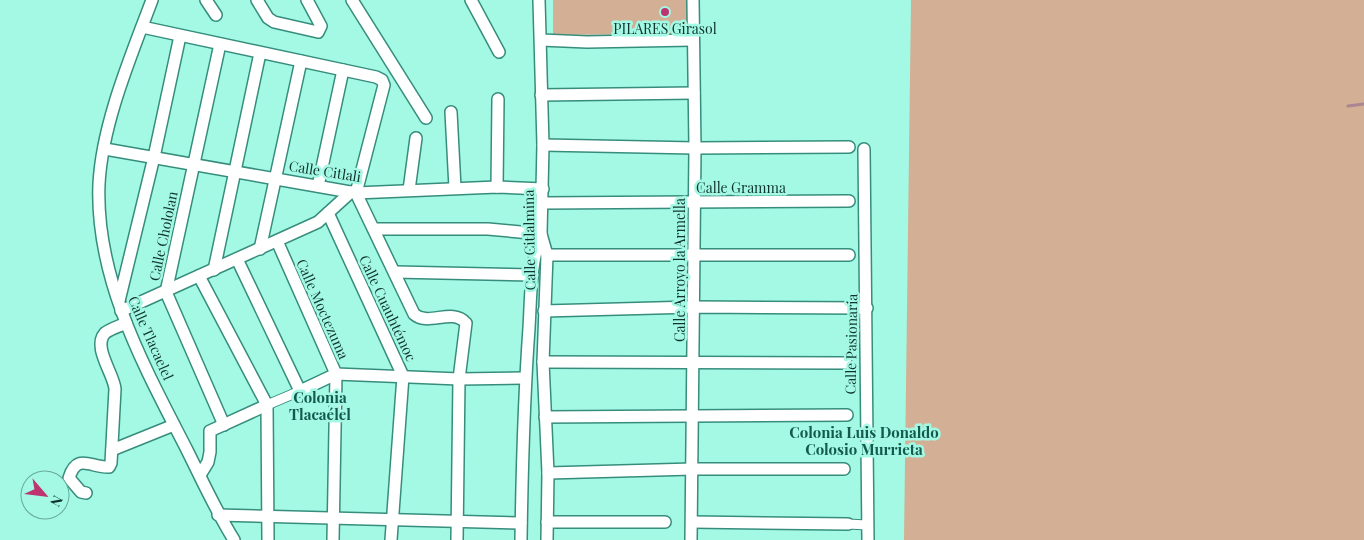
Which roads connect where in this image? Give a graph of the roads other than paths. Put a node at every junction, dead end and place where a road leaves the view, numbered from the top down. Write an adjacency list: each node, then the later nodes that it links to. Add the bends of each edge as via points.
1 (152, 0): 10 (street, Calle Tlacaelel)
2 (206, 0): 9 (street)
3 (257, 0): 4 (street, via 274,22 313,32 321,30 320,21)
4 (307, 0)
5 (352, 0): 23 (street)
6 (471, 0): 15 (street)
7 (539, 0): 12 (street, Calle Citlalmina)
8 (693, 0): 13 (street, Calle Arroyo la Armella)
9 (216, 15)
10 (142, 27): 11 (street); 28 (street, Calle Tlacaelel, via 112,116)
11 (180, 36): 14 (street); 30 (street)
12 (541, 40): 13 (street); 20 (street, Calle Citlalmina)
13 (692, 40): 19 (street, Calle Arroyo la Armella)
14 (220, 44): 16 (street); 31 (street, Calle Chololan)
15 (500, 52)
16 (260, 53): 17 (street); 32 (street)
17 (301, 61): 18 (street); 33 (street)
18 (343, 70): 34 (street); 39 (street, via 382,80 384,85)
19 (694, 93): 20 (street); 27 (street, Calle Arroyo la Armella)
20 (541, 95): 25 (street, Calle Citlalmina)
21 (498, 99): 35 (street)
22 (451, 112): 36 (street)
23 (426, 118)
24 (416, 138): 38 (street)
25 (543, 145): 27 (street); 37 (street, Calle Citlalmina)
26 (849, 147): 27 (street)
27 (695, 148): 41 (street, Calle Arroyo la Armella)
28 (105, 149): 30 (street, Calle Citlali); 57 (street, Calle Tlacaelel, via 99,183 99,218)
29 (864, 149): 59 (street, Calle Pasionaria)
30 (154, 157): 31 (street, Calle Citlali); 57 (street)
31 (194, 164): 32 (street, Calle Citlali); 56 (street, Calle Chololan)
32 (235, 172): 33 (street, Calle Citlali); 52 (street)
33 (276, 179): 34 (street, Calle Citlali); 47 (street)
34 (318, 186): 39 (street, Calle Citlali)
35 (497, 187): 36 (street, Calle Citlali); 37 (street, Calle Citlali)
36 (455, 188): 38 (street, Calle Citlali)
37 (543, 189): 42 (street, Calle Citlalmina)
38 (409, 190): 39 (street, Calle Citlali)
39 (354, 193): 43 (street); 44 (street)
40 (849, 201): 41 (street, Calle Gramma)
41 (694, 202): 42 (street, Calle Gramma); 49 (street, Calle Arroyo la Armella)
42 (542, 203): 45 (street, Calle Citlalmina)
43 (328, 213): 46 (street, via 318,222); 66 (street, Calle Cuauhtémoc)
44 (374, 230): 45 (street, via 488,229); 53 (street)
45 (541, 234): 48 (street, Calle Citlalmina); 54 (street)
46 (277, 241): 47 (street); 65 (street, Calle Moctezuma)
47 (260, 249): 51 (street)
48 (547, 255): 49 (street); 60 (street, Calle Citlalmina)
49 (693, 255): 50 (street); 58 (street, Calle Arroyo la Armella)
50 (849, 255)
51 (237, 259): 52 (street); 69 (street)
52 (214, 270): 55 (street)
53 (395, 272): 54 (street); 68 (street, via 418,318 455,316 466,323)
54 (532, 275): 67 (street)
55 (199, 276): 56 (street); 70 (street)
56 (166, 292): 57 (street); 75 (street, Calle Chololan)
57 (120, 307): 61 (street, Calle Tlacaelel)
58 (693, 307): 59 (street); 60 (street); 62 (street, Calle Arroyo la Armella)
59 (867, 308): 92 (street, Calle Pasionaria)
60 (544, 311): 63 (street, Calle Citlalmina)
61 (126, 323): 74 (street, Calle Tlacaelel); 76 (street, via 105,333 101,340 114,380)
62 (693, 361): 63 (street); 64 (street); 71 (street, Calle Arroyo la Armella)
63 (543, 362): 73 (street, Calle Citlalmina)
64 (846, 363)
65 (336, 374): 66 (street); 69 (street); 84 (street, Calle Moctezuma)
66 (403, 376): 68 (street); 85 (street, Calle Cuauhtémoc)
67 (525, 378): 68 (street); 90 (street)
68 (459, 379): 86 (street)
69 (300, 391): 70 (street)
70 (267, 405): 75 (street); 83 (street)
71 (691, 415): 72 (street); 73 (street); 77 (street, Calle Arroyo la Armella)
72 (847, 415)
73 (545, 417): 79 (street, Calle Citlalmina)
74 (174, 425): 76 (street); 80 (street, Calle Tlacaelel)
75 (224, 425): 80 (street, via 210,431 208,462)
76 (112, 450): 81 (street, via 109,467 86,462 78,464 69,478 81,492)
77 (692, 469): 78 (street); 79 (street); 89 (street, Calle Arroyo la Armella)
78 (844, 469)
79 (548, 473): 87 (street, Calle Citlalmina)
80 (200, 475): 82 (street, Calle Tlacaelel)
81 (86, 493)
82 (218, 515): 83 (street); 93 (street, Calle Tlacaelel)
83 (268, 516): 84 (street); 94 (street)
84 (333, 518): 85 (street); 95 (street, Calle Moctezuma)
85 (392, 519): 86 (street); 96 (street, Calle Cuauhtémoc)
86 (458, 521): 90 (street); 97 (street)
87 (546, 522): 88 (street); 99 (street, Calle Citlalmina)
88 (665, 522)
89 (692, 522): 91 (street); 100 (street, Calle Arroyo la Armella)
90 (521, 523): 98 (street)
91 (848, 524): 92 (street)
92 (868, 525): 101 (street, Calle Pasionaria)
93 (234, 540)
94 (268, 540)
95 (333, 540)
96 (391, 540)
97 (457, 540)
98 (521, 540)
99 (547, 540)
100 (692, 540)
101 (868, 540)

